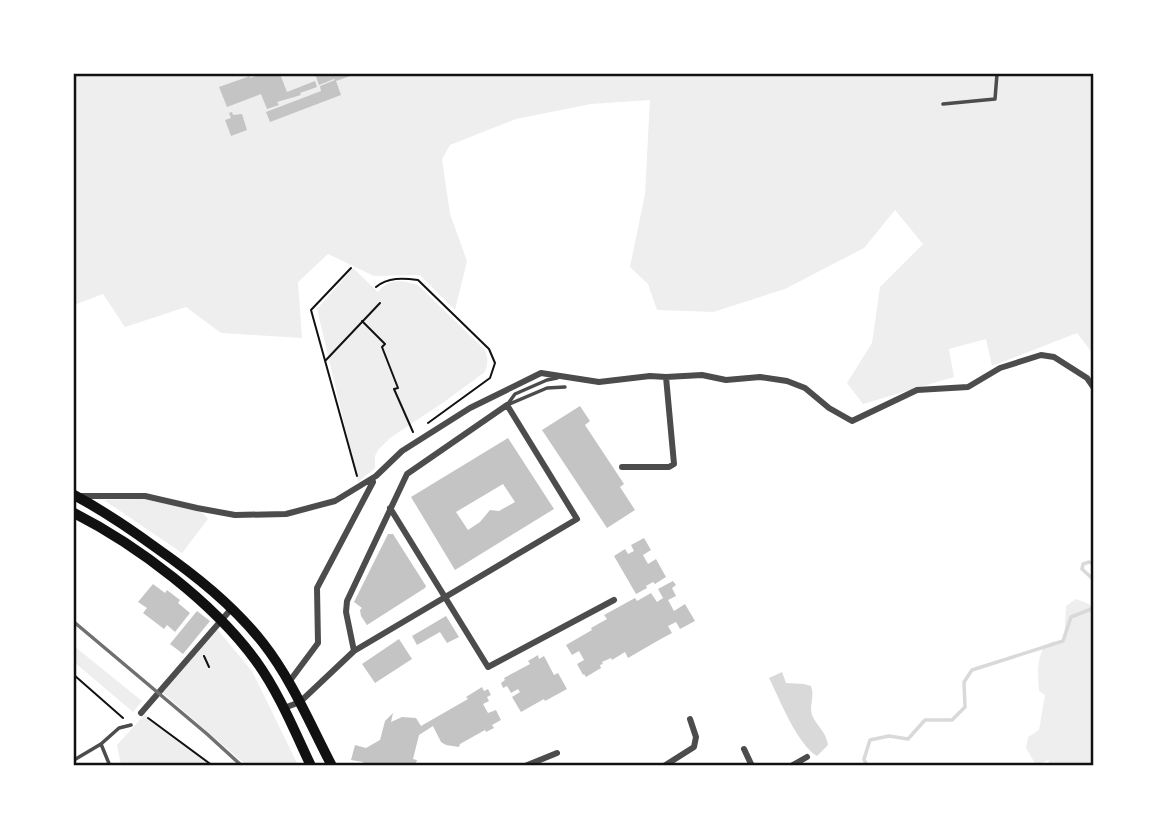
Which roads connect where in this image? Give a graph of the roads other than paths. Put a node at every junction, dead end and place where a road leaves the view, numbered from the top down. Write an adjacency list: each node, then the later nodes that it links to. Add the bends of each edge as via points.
1 (997, 74): 2 (lane, via 995,99)
2 (943, 104)
3 (564, 376): 4 (street, via 599,382); 7 (lane, via 515,394); 10 (street, via 541,373 470,408 360,486 335,500 286,514 235,514 145,496)
4 (666, 377): 6 (street, via 787,381 852,421 917,390 968,387 1000,368 1041,355 1054,357 1087,378); 8 (street, via 674,464)
5 (565, 387): 7 (lane, via 547,388)
6 (1094, 388)
7 (507, 405): 11 (street, via 407,474); 13 (street, via 578,519)
8 (622, 467)
9 (373, 482): 18 (street, via 317,588 318,643)
10 (74, 495): 15 (main road, via 191,572)
11 (390, 508): 13 (street); 17 (street, via 347,601)
12 (74, 513): 16 (main road, via 166,572)
13 (446, 597): 14 (street, via 488,667); 17 (street)
14 (614, 600)
15 (232, 608): 16 (street); 18 (main road)
16 (222, 620): 20 (main road, via 256,661); 21 (street)
17 (354, 651): 19 (street)
18 (289, 682): 19 (main road)
19 (300, 702): 20 (street); 31 (main road)
20 (284, 708): 30 (main road)
21 (141, 713)
22 (690, 719): 33 (street, via 694,747)
23 (131, 725): 24 (lane, via 119,728)
24 (101, 744): 28 (lane); 29 (lane)
25 (744, 749): 34 (street)
26 (557, 753): 32 (street)
27 (807, 757): 35 (street)
28 (74, 760)
29 (110, 765)
30 (311, 765)
31 (332, 765)
32 (526, 765)
33 (664, 765)
34 (752, 765)
35 (791, 765)

